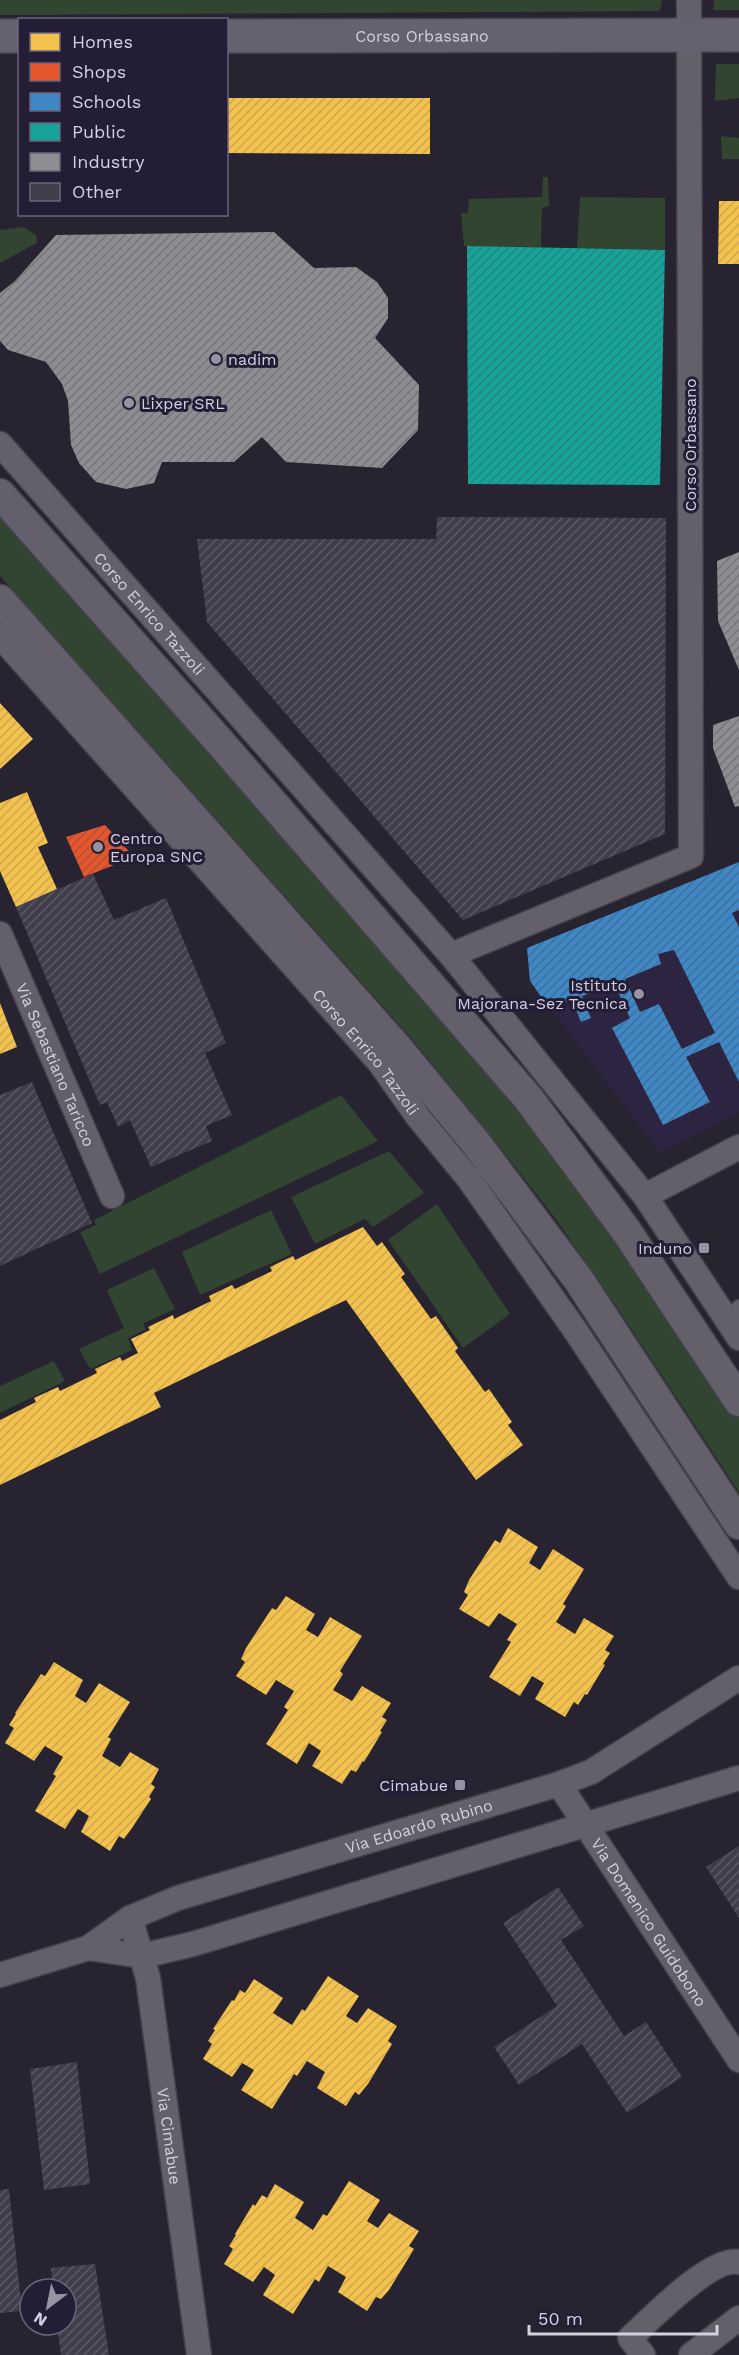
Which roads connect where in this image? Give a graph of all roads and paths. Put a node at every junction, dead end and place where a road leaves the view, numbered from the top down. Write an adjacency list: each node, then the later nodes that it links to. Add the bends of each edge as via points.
1 (689, 0): 2 (street, Corso Orbassano)
2 (689, 34): 3 (main road, Corso Orbassano); 6 (main road, Corso Orbassano); 15 (street, Corso Orbassano, via 692,856)
3 (739, 35)
4 (0, 36): 5 (main road)
5 (18, 36)
6 (228, 36)
7 (0, 444): 9 (street, Corso Enrico Tazzoli)
8 (0, 494): 10 (street, Corso Enrico Tazzoli)
9 (63, 514): 10 (street, Corso Enrico Tazzoli); 15 (street, Corso Enrico Tazzoli)
10 (88, 595): 17 (street, Corso Enrico Tazzoli)
11 (0, 600): 24 (street, Corso Enrico Tazzoli, via 468,1133 578,1280)
12 (0, 636): 13 (street, Corso Enrico Tazzoli)
13 (9, 660): 25 (street, Corso Enrico Tazzoli, via 380,1063 476,1188)
14 (0, 934): 16 (street, Via Sebastiano Taricco)
15 (451, 956): 18 (street, Corso Enrico Tazzoli)
16 (6, 964): 20 (street, Via Sebastiano Taricco)
17 (492, 1054): 18 (street, Corso Enrico Tazzoli); 23 (street, Corso Enrico Tazzoli, via 627,1232)
18 (567, 1099): 21 (street, Corso Enrico Tazzoli)
19 (739, 1148): 21 (street)
20 (112, 1196)
21 (645, 1196): 22 (street, Corso Enrico Tazzoli)
22 (735, 1322): 23 (street, Corso Enrico Tazzoli)
23 (734, 1394)
24 (686, 1442): 25 (street); 26 (street, Corso Enrico Tazzoli)
25 (688, 1501): 27 (street, Corso Enrico Tazzoli)
26 (739, 1524)
27 (739, 1577)
28 (739, 1678): 31 (street, Via Edoardo Rubino, via 591,1772)
29 (739, 1767): 30 (street, Via Edoardo Rubino)
30 (730, 1781): 32 (street, Via Edoardo Rubino)
31 (559, 1784): 32 (street, Via Domenico Guidobono); 33 (street, Via Edoardo Rubino, via 178,1898)
32 (586, 1825): 35 (street, Via Edoardo Rubino, via 319,1907); 37 (street, Via Domenico Guidobono)
33 (130, 1918): 34 (street, Via Edoardo Rubino); 35 (street, Via Cimabue)
34 (87, 1948): 35 (street, Via Edoardo Rubino); 36 (street, Via Edoardo Rubino)
35 (142, 1956): 40 (street, Via Cimabue)
36 (0, 1975)
37 (739, 2060)
38 (739, 2262): 41 (street, via 732,2260 714,2266 630,2338)
39 (739, 2318): 42 (street)
40 (199, 2355)
41 (644, 2355)
42 (691, 2355)

